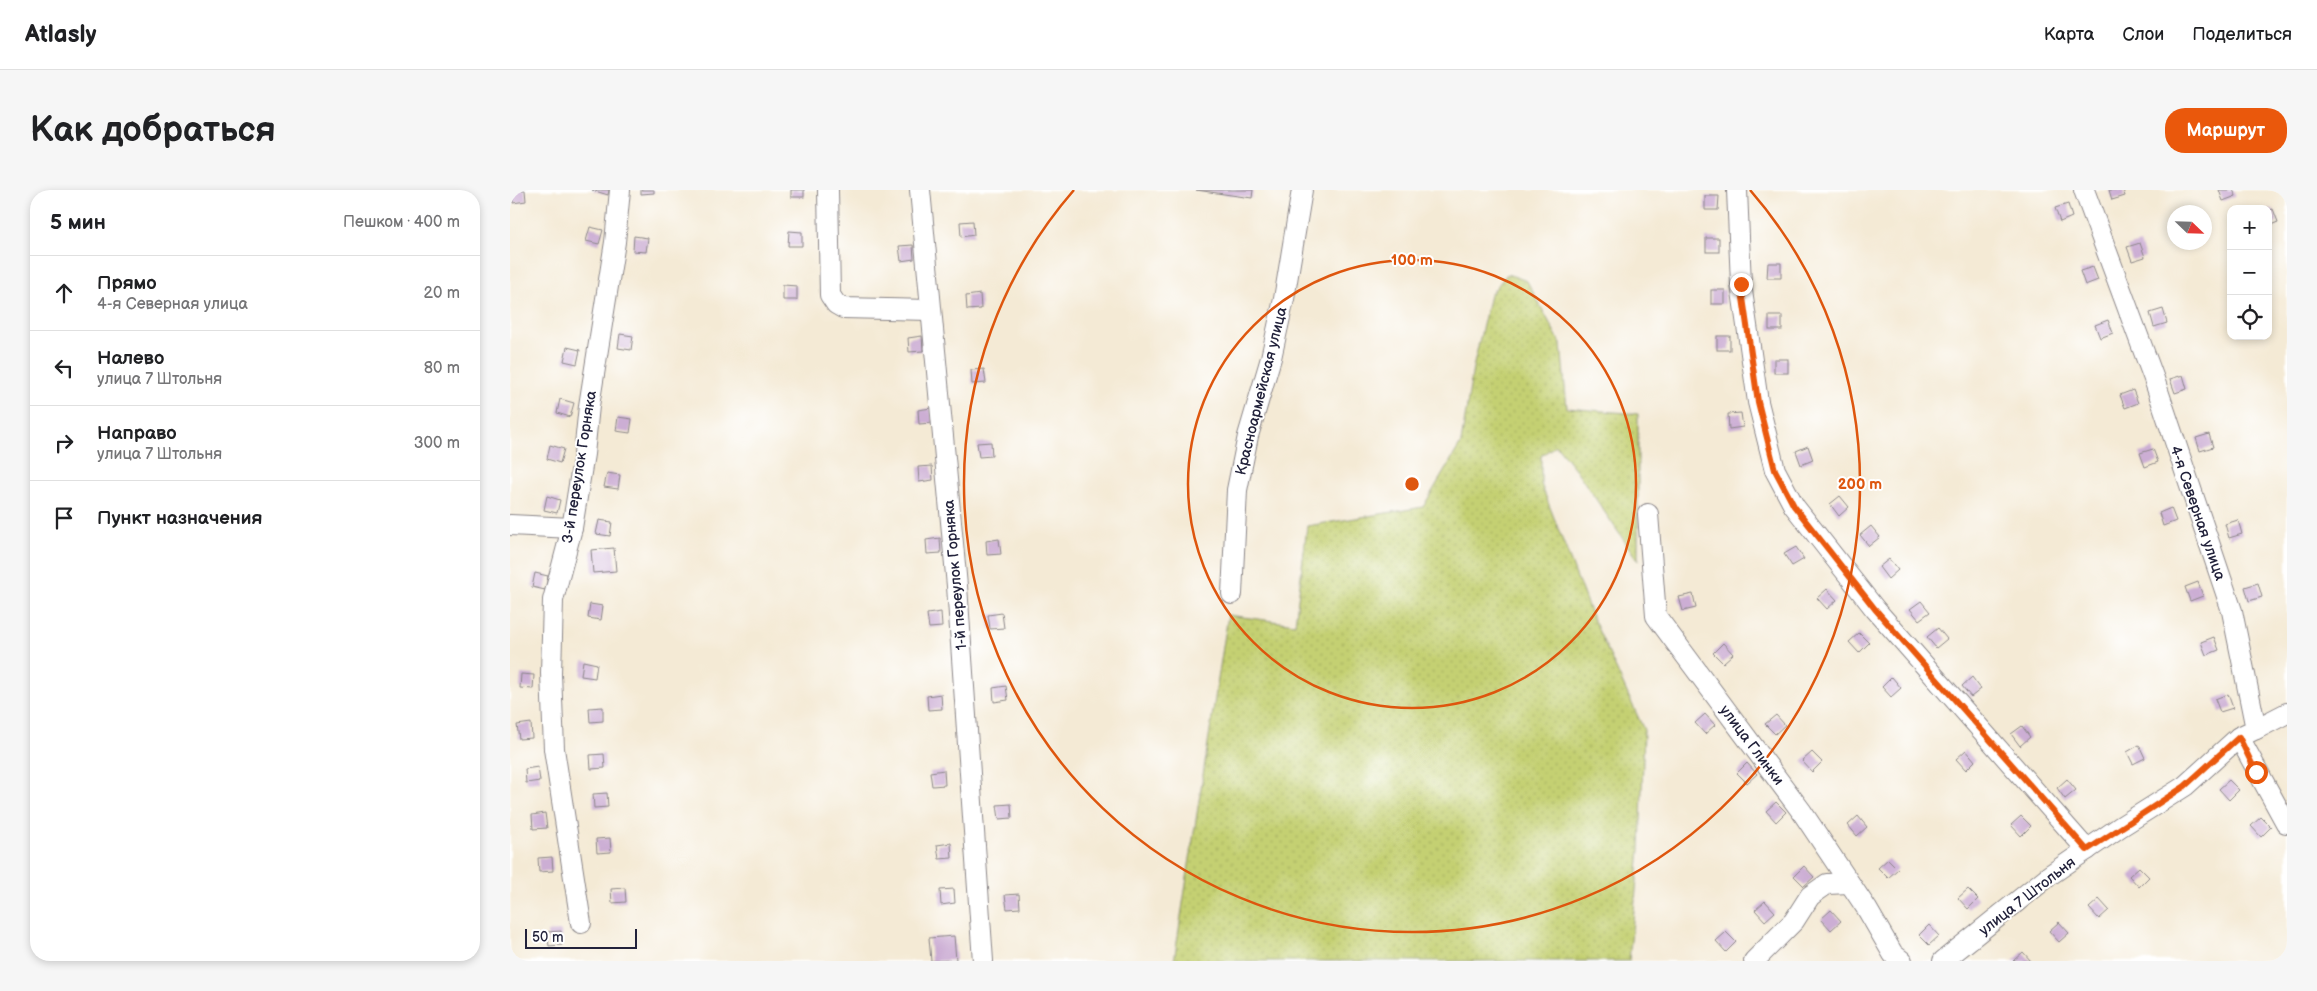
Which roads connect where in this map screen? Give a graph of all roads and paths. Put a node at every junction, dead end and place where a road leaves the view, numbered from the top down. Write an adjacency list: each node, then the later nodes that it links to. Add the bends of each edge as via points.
1 (620, 190): 10 (street, 3-й переулок Горняка)
2 (828, 190): 7 (street, via 830,295 836,304 843,308)
3 (920, 190): 7 (street, 1-й переулок Горняка)
4 (1302, 190): 11 (street, Красноармейская улица, via 1284,299 1237,490)
5 (1737, 190): 15 (street, улица 7 Штольня, via 1741,284 1758,402 1775,470 1794,506 1875,609)
6 (2084, 190): 13 (street, 4-я Северная улица, via 2154,379 2232,611)
7 (930, 310): 18 (street, 1-й переулок Горняка, via 957,586)
8 (1648, 514): 16 (street, улица Глинки, via 1656,616 1802,812)
9 (510, 525): 10 (street)
10 (572, 528): 17 (street, 3-й переулок Горняка, via 553,600 551,673 554,750)
11 (1232, 594)
12 (2287, 713): 13 (street, улица 7 Штольня)
13 (2248, 733): 14 (street, 4-я Северная улица); 15 (street, улица 7 Штольня, via 2185,786)
14 (2286, 823)
15 (2087, 850): 21 (street, улица 7 Штольня, via 2050,875)
16 (1849, 882): 19 (street, via 1827,884 1810,896 1794,921); 20 (street, улица Глинки, via 1893,954)
17 (581, 922)
18 (983, 961)
19 (1754, 961)
20 (1902, 961)
21 (1943, 961)

